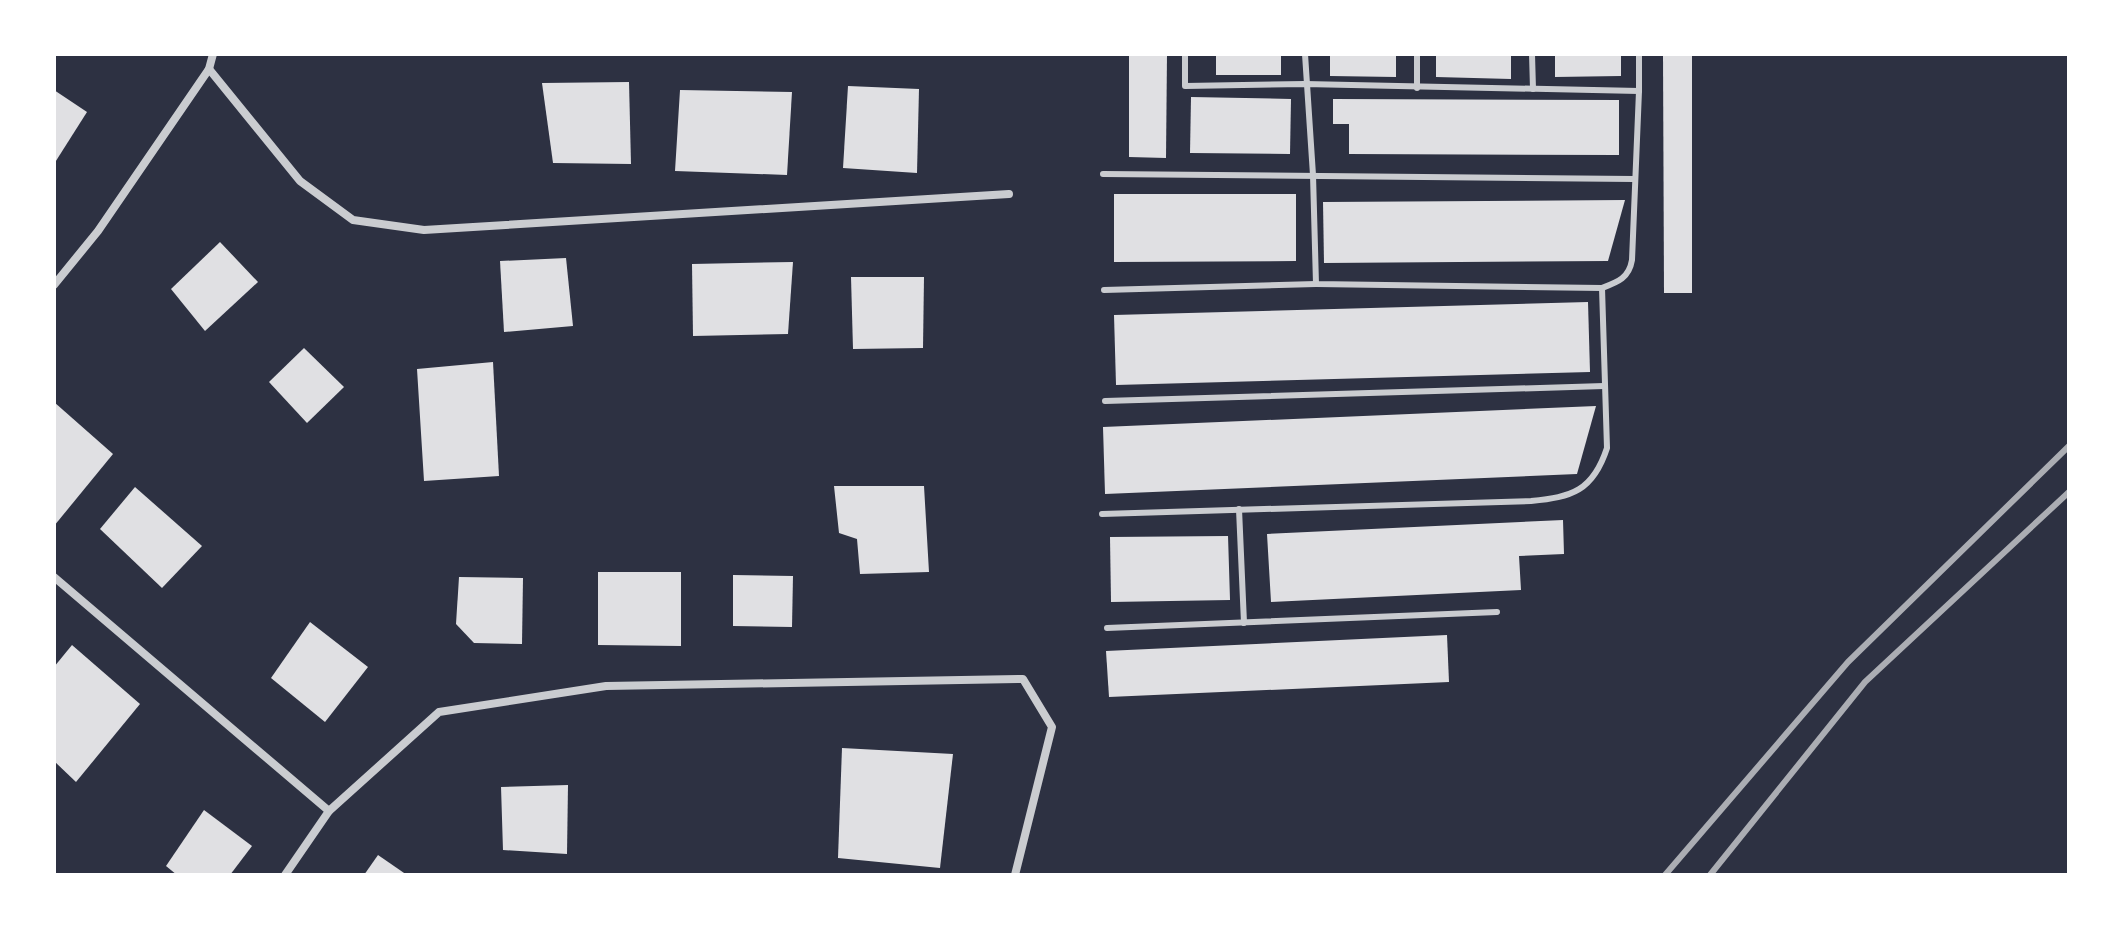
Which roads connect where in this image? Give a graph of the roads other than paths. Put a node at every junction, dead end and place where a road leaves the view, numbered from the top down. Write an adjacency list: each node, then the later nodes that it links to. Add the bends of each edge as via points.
1 (213, 54): 7 (street)
2 (1185, 54): 8 (lane, via 1185,86)
3 (1305, 54): 8 (lane)
4 (1417, 54): 9 (lane)
5 (1532, 54): 10 (lane)
6 (1639, 54): 11 (lane)
7 (209, 69): 15 (street, via 300,181 353,220 424,230); 17 (street, via 98,231)
8 (1305, 84): 9 (lane); 13 (lane)
9 (1417, 88): 10 (lane)
10 (1533, 89): 11 (lane)
11 (1639, 91): 14 (lane)
12 (1103, 174): 13 (lane)
13 (1313, 175): 14 (lane); 16 (lane)
14 (1634, 179): 18 (lane, via 1630,271)
15 (1009, 194)
16 (1316, 284): 18 (lane); 19 (lane)
17 (54, 285)
18 (1602, 288): 20 (lane)
19 (1104, 290)
20 (1604, 386): 21 (lane); 22 (lane, via 1607,448 1598,472 1575,493 1531,501)
21 (1105, 401)
22 (1239, 509): 23 (lane); 26 (lane)
23 (1102, 514)
24 (54, 577): 28 (street)
25 (1497, 612): 26 (lane)
26 (1244, 623): 27 (lane)
27 (1107, 628)
28 (329, 811): 29 (street); 30 (street, via 439,712 606,686 1023,679 1052,727)
29 (285, 875)
30 (1015, 875)

